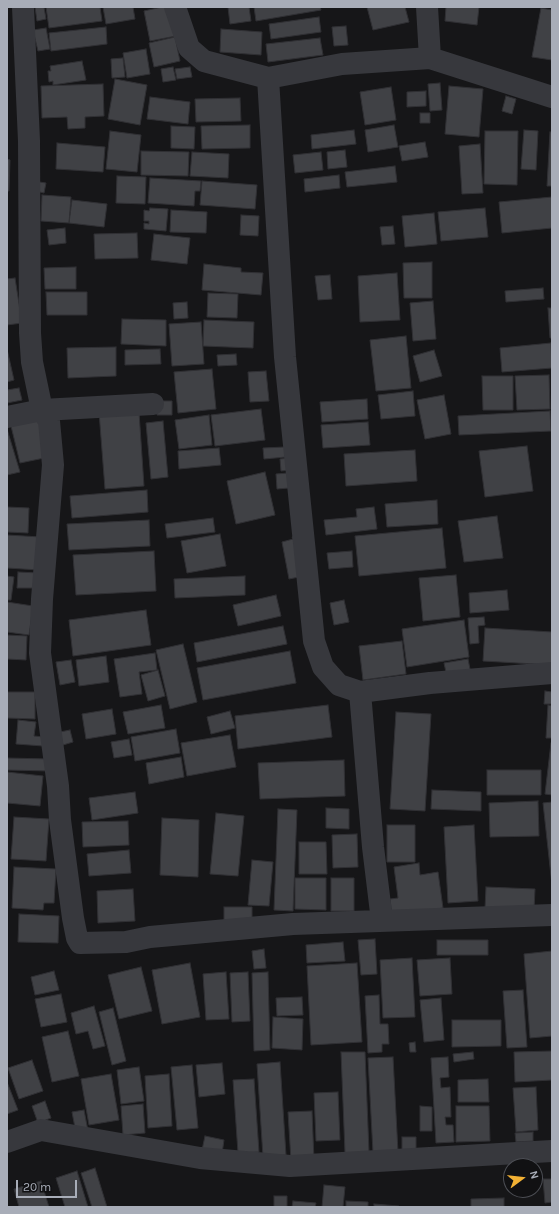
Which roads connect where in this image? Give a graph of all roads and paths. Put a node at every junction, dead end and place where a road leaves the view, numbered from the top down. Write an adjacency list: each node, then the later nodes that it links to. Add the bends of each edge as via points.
1 (23, 7): 8 (street, via 29,141 30,333 32,362)
2 (175, 7): 5 (street, via 189,48 204,61)
3 (427, 7): 4 (street)
4 (430, 58): 5 (street, via 342,64); 6 (street)
5 (268, 78): 11 (street, via 285,357 314,641 323,666 339,685)
6 (552, 97)
7 (153, 404): 8 (street)
8 (42, 410): 9 (street); 13 (street, via 49,421 53,465 40,653 73,918 80,943 126,942 150,937 293,924)
9 (7, 417)
10 (552, 673): 11 (street, via 430,683)
11 (360, 692): 13 (street)
12 (552, 915): 13 (street)
13 (382, 921)
14 (7, 1142): 15 (street, via 41,1130 200,1158 290,1166)
15 (552, 1151)

